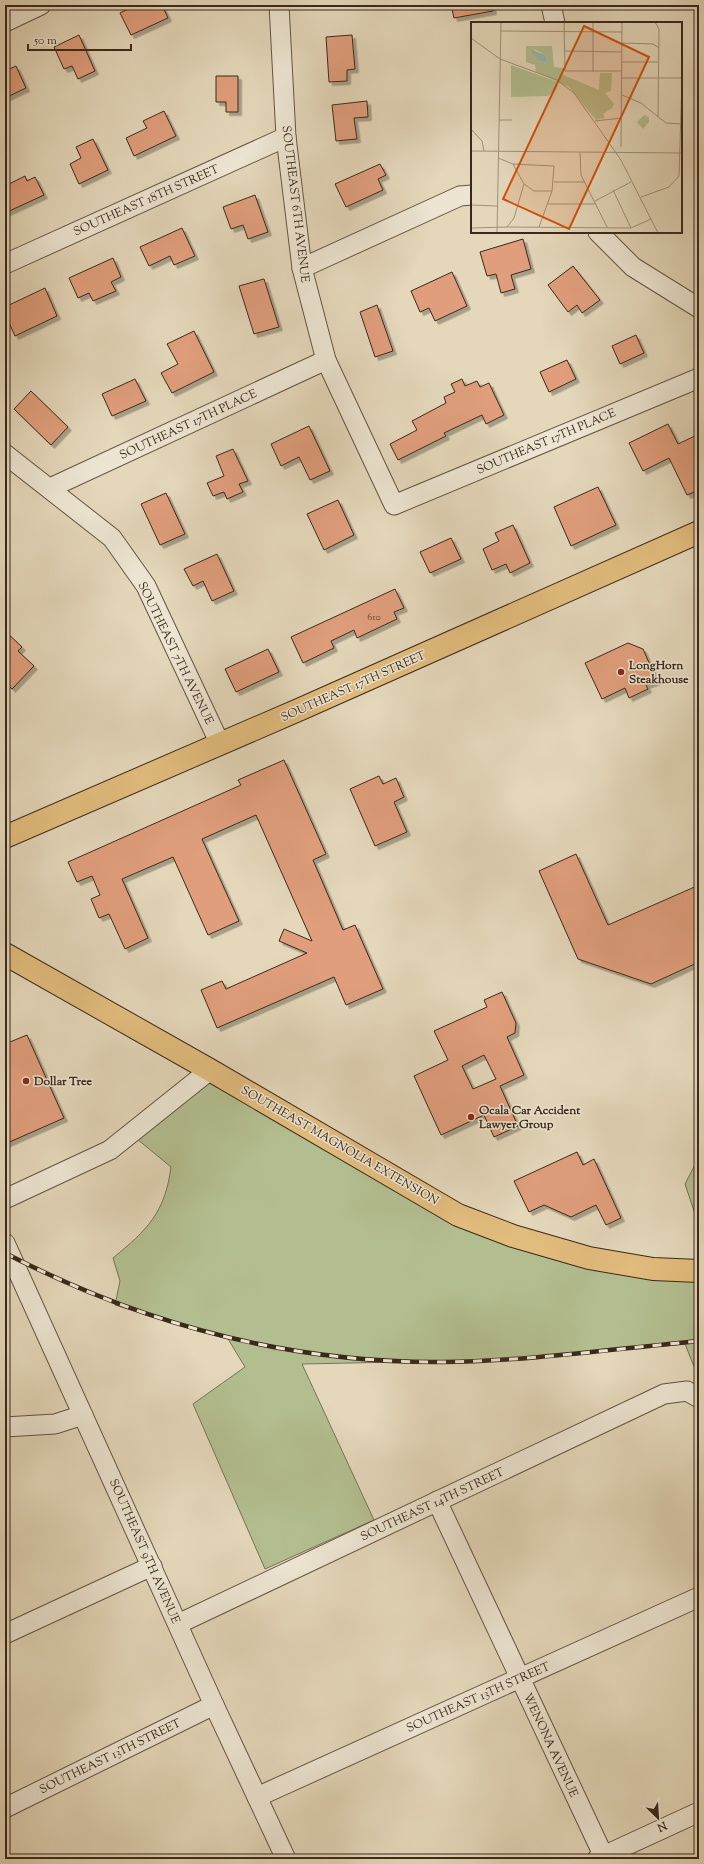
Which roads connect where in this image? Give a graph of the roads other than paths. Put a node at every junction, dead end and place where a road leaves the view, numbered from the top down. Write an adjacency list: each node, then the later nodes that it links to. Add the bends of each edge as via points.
1 (41, 5): 4 (street)
2 (279, 5): 6 (street, SOUTHEAST 6TH AVENUE)
3 (550, 5): 5 (street)
4 (5, 22)
5 (555, 22)
6 (286, 137): 9 (street, SOUTHEAST 18TH STREET); 10 (street, SOUTHEAST 6TH AVENUE)
7 (471, 195): 10 (street, via 460,196)
8 (599, 233): 11 (street, via 633,267)
9 (5, 264)
10 (302, 268): 12 (street, SOUTHEAST 6TH AVENUE)
11 (699, 308)
12 (326, 360): 15 (street, SOUTHEAST 17TH PLACE); 16 (street, SOUTHEAST 6TH AVENUE)
13 (699, 378): 16 (street, SOUTHEAST 17TH PLACE)
14 (5, 454): 15 (street, SOUTHEAST 7TH AVENUE)
15 (50, 488): 18 (street, SOUTHEAST 7TH AVENUE, via 112,538 146,586)
16 (394, 505)
17 (699, 532): 18 (main road, SOUTHEAST 17TH STREET)
18 (220, 744): 19 (main road, SOUTHEAST 17TH STREET)
19 (5, 837)
20 (5, 954): 21 (main road, SOUTHEAST MAGNOLIA EXTENSION)
21 (210, 1070): 22 (street, via 110,1150); 24 (main road, SOUTHEAST MAGNOLIA EXTENSION, via 458,1215 513,1236 589,1258 653,1269)
22 (5, 1199)
23 (5, 1243): 26 (street, SOUTHEAST 9TH AVENUE)
24 (699, 1271)
25 (693, 1394): 28 (street, SOUTHEAST 14TH STREET, via 664,1394)
26 (83, 1415): 27 (street, via 55,1424); 29 (street, SOUTHEAST 9TH AVENUE)
27 (5, 1427)
28 (437, 1501): 31 (street, SOUTHEAST 14TH STREET); 33 (street, WENONA AVENUE)
29 (152, 1566): 31 (street, SOUTHEAST 9TH AVENUE); 32 (street)
30 (699, 1597): 33 (street, SOUTHEAST 13TH STREET)
31 (178, 1624): 34 (street, SOUTHEAST 9TH AVENUE)
32 (5, 1634)
33 (519, 1678): 35 (street, SOUTHEAST 13TH STREET); 38 (street, WENONA AVENUE)
34 (214, 1705): 35 (street, SOUTHEAST 9TH AVENUE); 36 (street, SOUTHEAST 13TH STREET)
35 (257, 1797): 39 (street, SOUTHEAST 9TH AVENUE)
36 (5, 1808)
37 (699, 1812): 38 (street)
38 (602, 1858)
39 (286, 1859)

